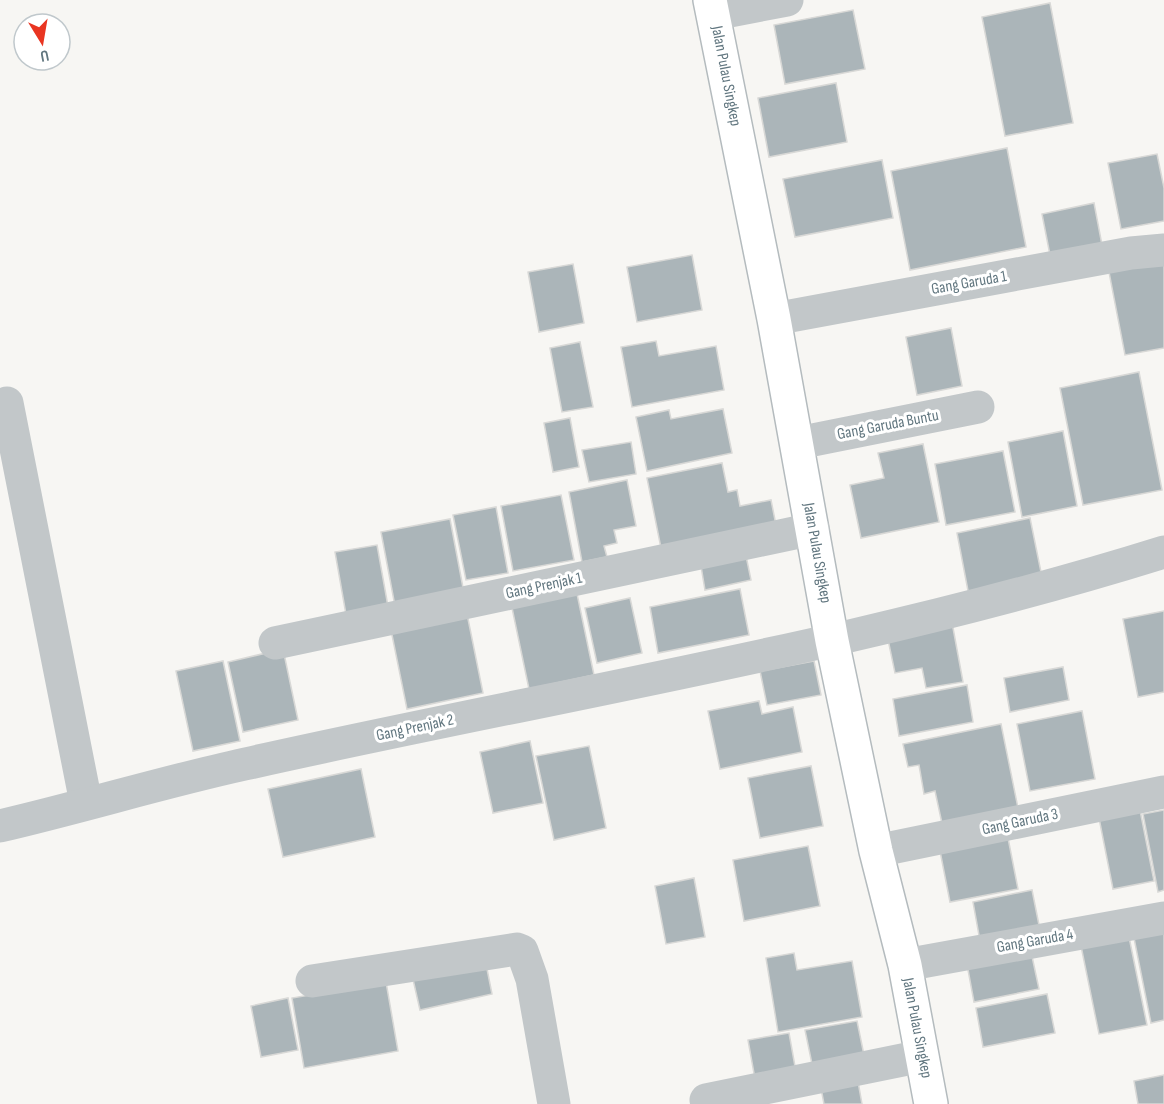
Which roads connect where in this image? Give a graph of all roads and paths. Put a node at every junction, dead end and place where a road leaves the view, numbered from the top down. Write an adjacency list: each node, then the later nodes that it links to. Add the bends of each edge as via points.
1 (787, 0): 2 (street)
2 (712, 7): 4 (street, Jalan Pulau Singkep)
3 (1164, 250): 4 (street, Gang Garuda 1)
4 (774, 319): 7 (street, Jalan Pulau Singkep)
5 (7, 403): 13 (street)
6 (978, 407): 7 (street, Gang Garuda Buntu)
7 (798, 443): 8 (street, Jalan Pulau Singkep)
8 (813, 529): 10 (street, Jalan Pulau Singkep); 11 (street, Gang Prenjak 1)
9 (1164, 552): 10 (street, Gang Prenjak 2, via 1064,584)
10 (832, 640): 13 (street, Gang Prenjak 2, via 242,764); 15 (street, Jalan Pulau Singkep)
11 (275, 643)
12 (1164, 792): 15 (street, Gang Garuda 3)
13 (86, 804): 14 (street, Gang Prenjak 2)
14 (0, 826)
15 (876, 851): 17 (street, Jalan Pulau Singkep)
16 (1164, 918): 17 (street, Gang Garuda 4)
17 (905, 965): 19 (street, Jalan Pulau Singkep)
18 (312, 981): 21 (street, via 522,951 532,980)
19 (922, 1056): 20 (street); 22 (street, Jalan Pulau Singkep)
20 (706, 1100)
21 (554, 1104)
22 (931, 1104)

